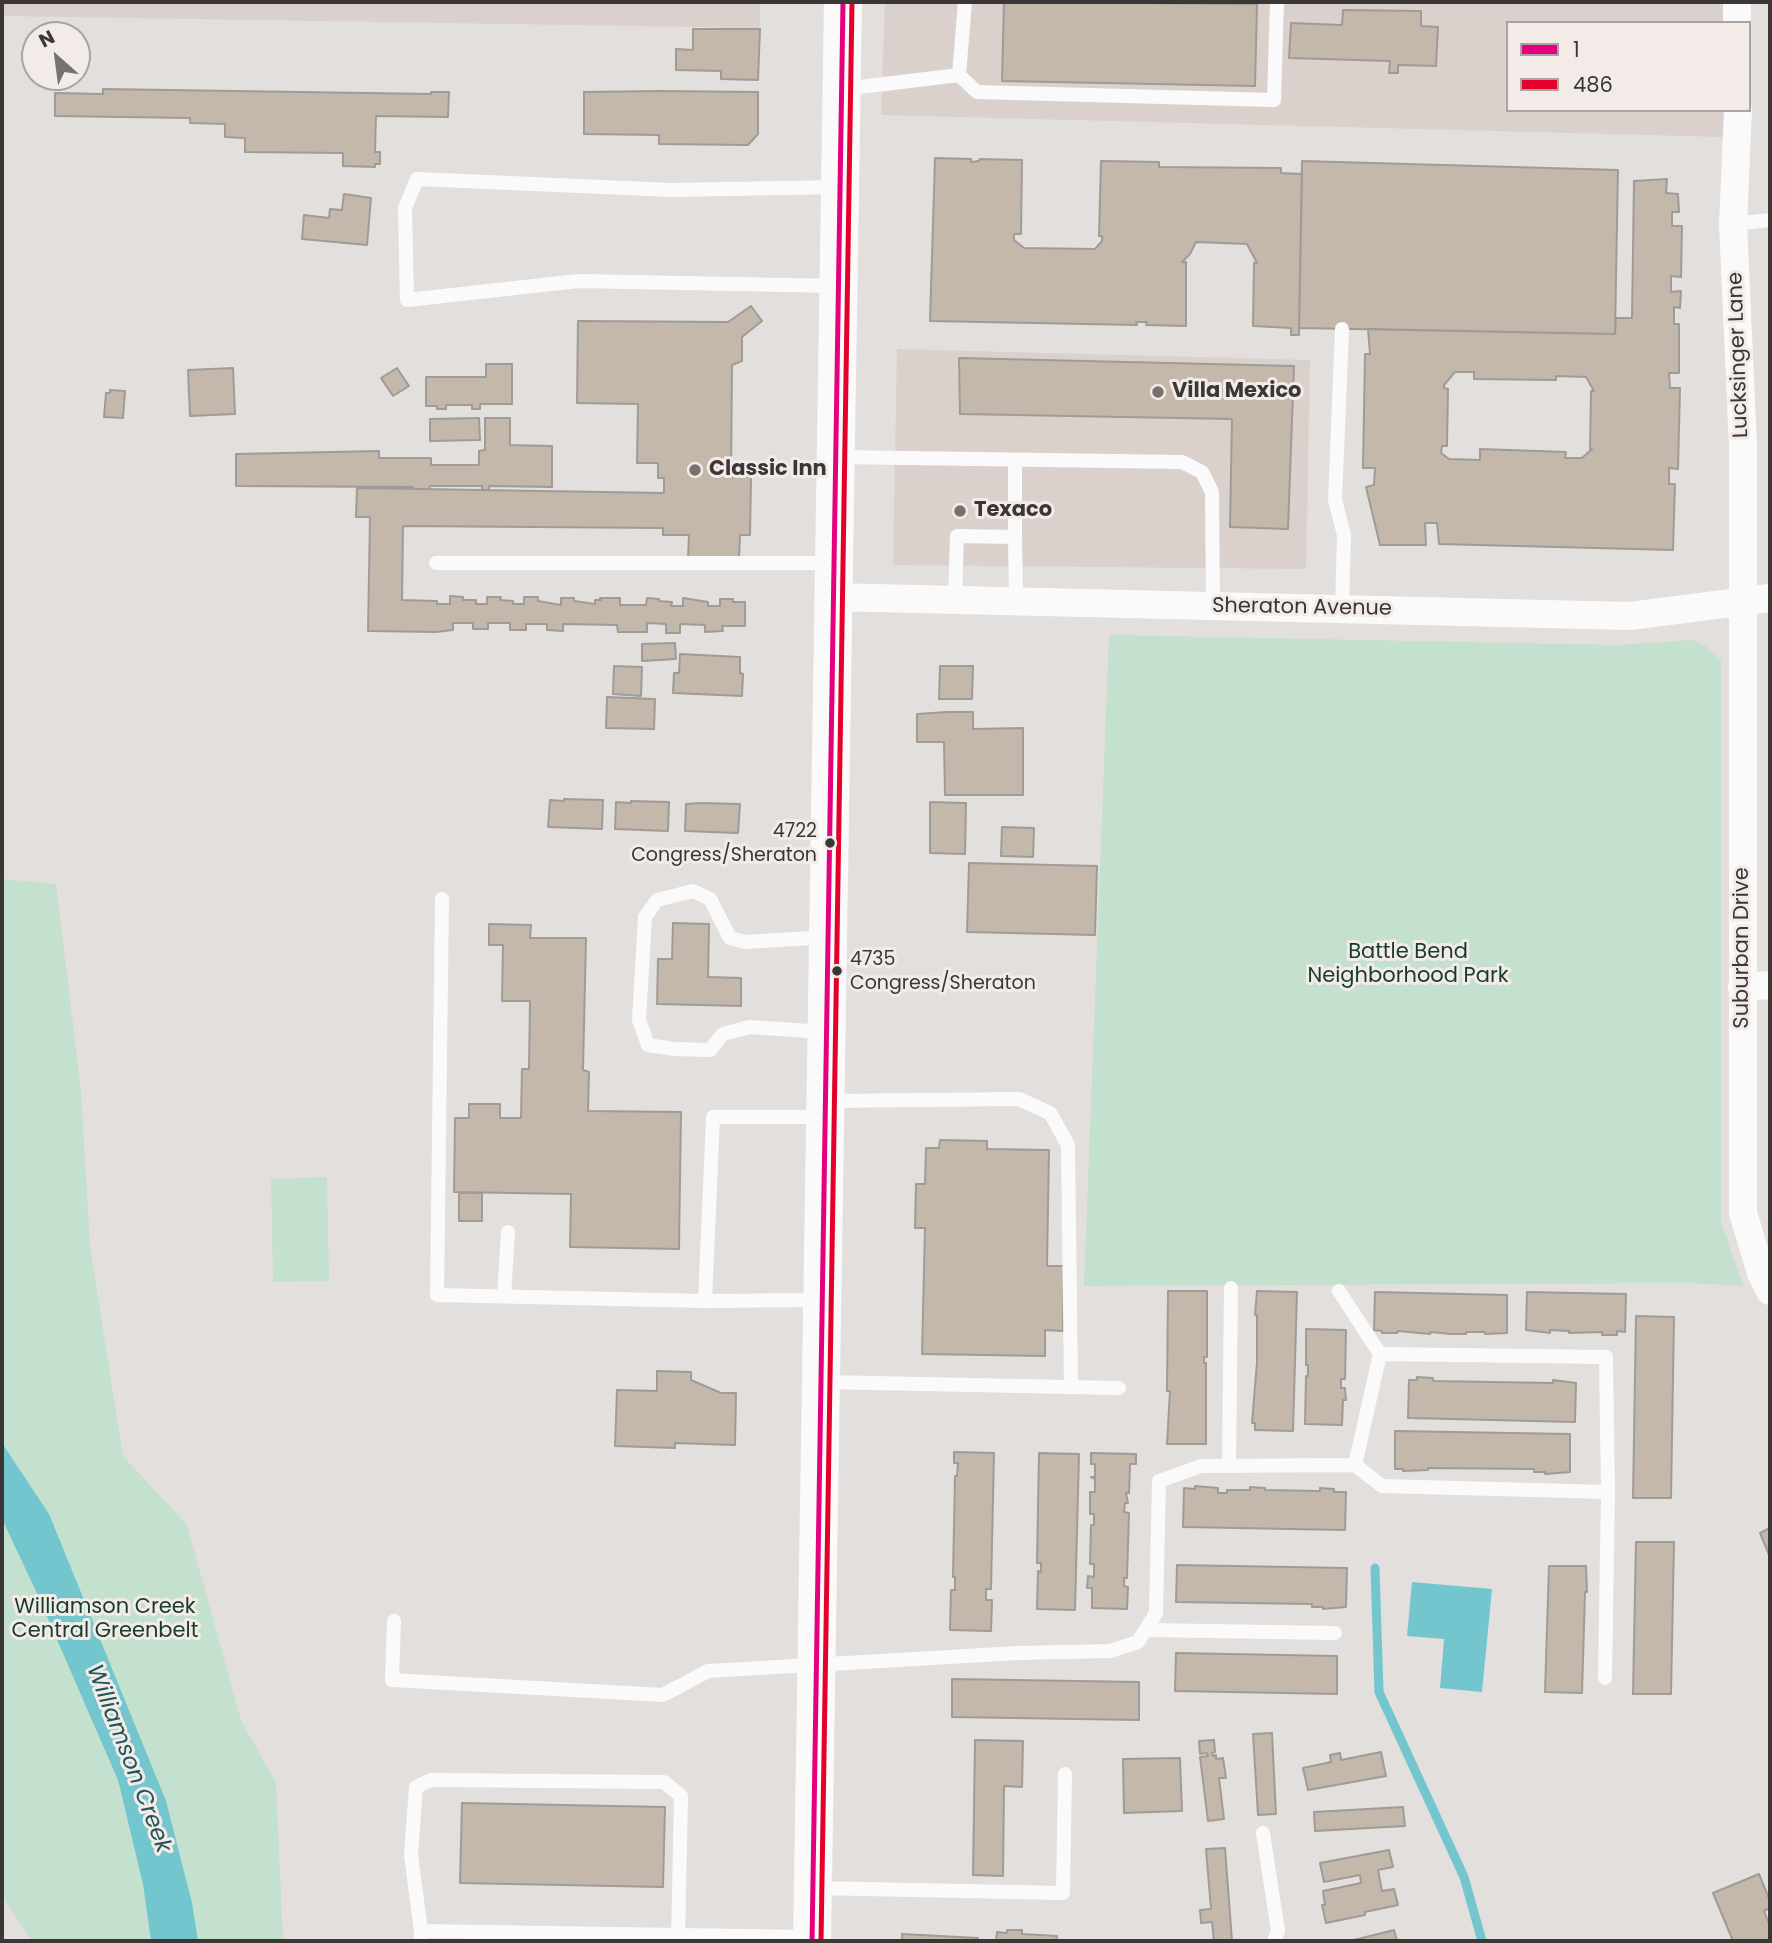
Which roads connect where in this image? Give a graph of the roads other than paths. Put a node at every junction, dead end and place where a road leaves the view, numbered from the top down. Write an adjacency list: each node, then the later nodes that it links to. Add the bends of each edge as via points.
1 (843, 2): 7 (main road)
2 (965, 2): 6 (lane)
3 (1277, 2): 6 (lane, via 1274,100 977,92)
4 (1737, 2): 5 (street)
5 (1737, 21)
6 (959, 75): 7 (lane)
7 (842, 89): 9 (main road)
8 (1738, 112): 11 (street, Lucksinger Lane)
9 (840, 187): 12 (main road); 12 (lane, via 673,190 416,178 405,208 407,300 578,281)
10 (1770, 220): 11 (lane)
11 (1734, 224): 19 (street, Lucksinger Lane, via 1743,446)
12 (838, 286): 14 (main road)
13 (1342, 329): 23 (lane, via 1335,499 1344,535)
14 (835, 457): 15 (lane); 18 (main road)
15 (1015, 460): 16 (lane); 22 (lane, via 1182,462 1202,472 1212,492)
16 (1015, 537): 20 (lane, via 957,536); 21 (lane)
17 (436, 563): 18 (lane)
18 (833, 580): 20 (street, Sheraton Avenue); 25 (main road)
19 (1757, 599): 23 (street, Sheraton Avenue, via 1630,615); 27 (street, Suburban Drive)
20 (955, 600): 21 (street, Sheraton Avenue)
21 (1016, 601): 22 (street, Sheraton Avenue)
22 (1213, 606): 23 (street, Sheraton Avenue)
23 (1342, 609)
24 (442, 899): 34 (lane, via 437,1295)
25 (829, 937): 28 (main road); 28 (lane, via 730,939 709,899 693,891 657,901 645,917 639,1020 648,1045 674,1049 710,1050 723,1034 749,1027)
26 (1770, 985): 27 (street)
27 (1742, 986): 33 (street, Suburban Drive, via 1743,1213)
28 (828, 1033): 29 (main road)
29 (827, 1109): 35 (main road); 36 (lane, via 713,1117); 39 (lane, via 1019,1099 1050,1113 1068,1145)
30 (508, 1231): 34 (lane)
31 (1231, 1289): 41 (lane)
32 (1339, 1291): 37 (lane)
33 (1770, 1291)
34 (505, 1296): 36 (lane)
35 (823, 1300): 36 (lane); 38 (main road)
36 (705, 1301)
37 (1380, 1354): 42 (lane); 43 (lane, via 1606,1357)
38 (822, 1382): 39 (lane); 47 (main road)
39 (1071, 1387): 40 (lane)
40 (1119, 1388)
41 (1229, 1465): 42 (lane); 45 (lane, via 1201,1466 1159,1481 1156,1613)
42 (1355, 1465): 43 (lane, via 1382,1486)
43 (1608, 1492): 48 (lane)
44 (394, 1621): 47 (lane, via 392,1680 663,1695 708,1671)
45 (1146, 1630): 46 (lane); 47 (lane, via 1138,1642 1110,1651)
46 (1335, 1633)
47 (817, 1665): 51 (main road)
48 (1605, 1678)
49 (1065, 1774): 51 (lane, via 1063,1893)
50 (1263, 1833): 55 (lane, via 1278,1931)
51 (813, 1888): 54 (main road)
52 (421, 1936): 53 (lane); 53 (lane, via 411,1856 416,1787 430,1780 664,1782 681,1796)
53 (678, 1938): 54 (lane)
54 (812, 1939)
55 (1274, 1941)

